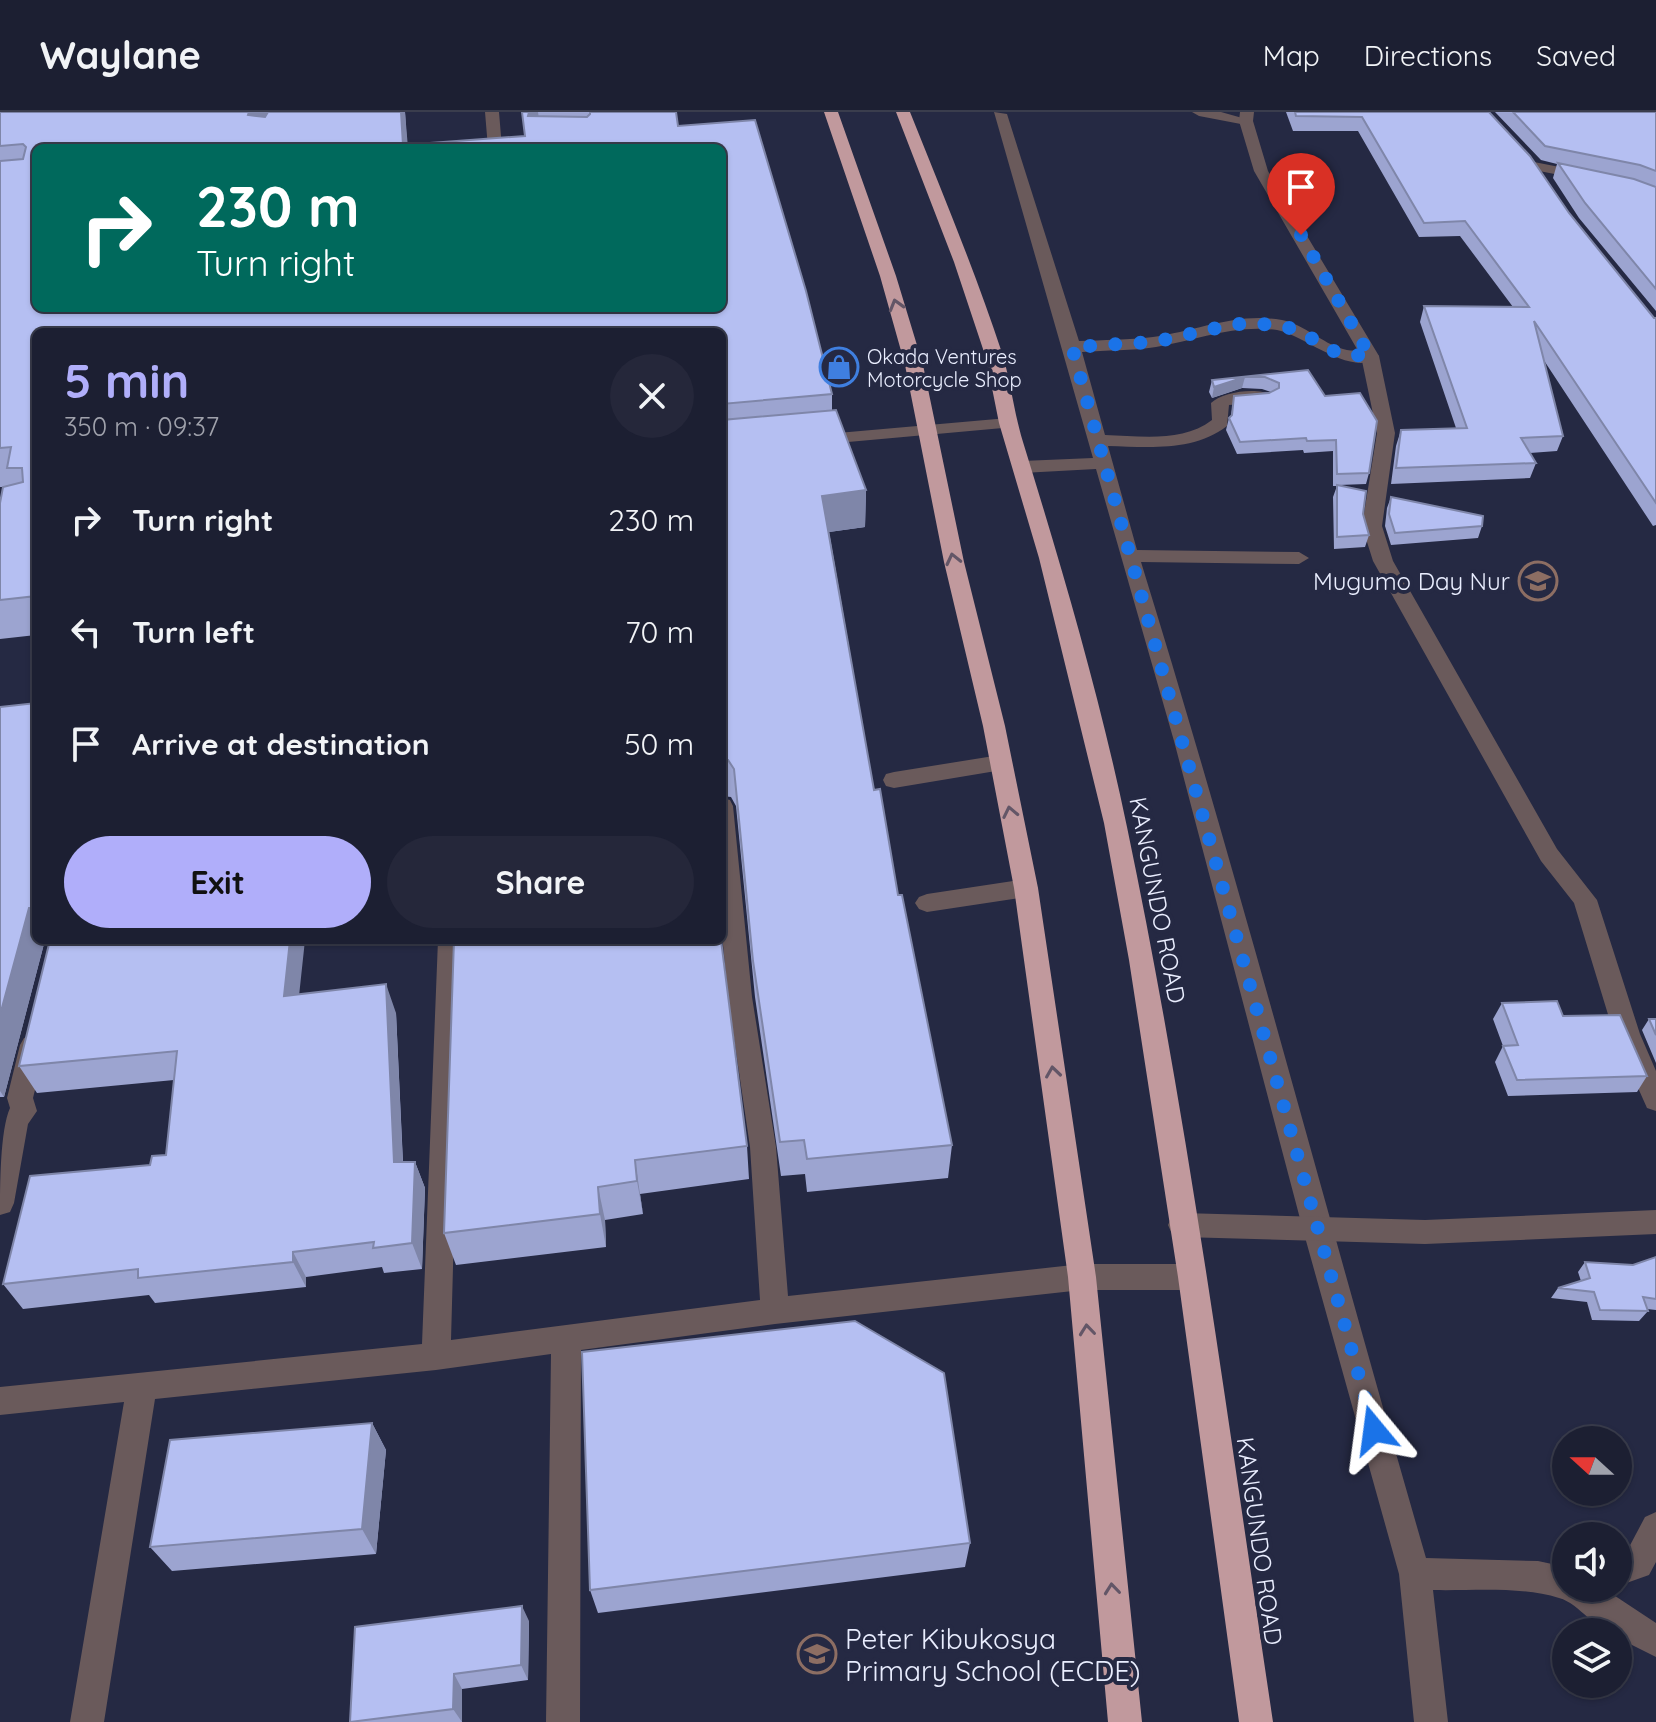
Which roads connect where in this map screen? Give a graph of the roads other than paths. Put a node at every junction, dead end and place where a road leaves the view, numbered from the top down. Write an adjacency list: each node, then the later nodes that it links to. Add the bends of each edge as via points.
1 (492, 112): 7 (street)
2 (831, 112): 14 (highway, one-way to 2, via 888,276)
3 (903, 112): 13 (highway, KANGUNDO ROAD, via 995,358)
4 (1199, 112): 6 (street)
5 (1000, 114): 10 (street)
6 (1247, 117): 11 (street, via 1261,171)
7 (495, 144)
8 (1606, 181): 9 (street, via 1529,160)
9 (1549, 185)
10 (1072, 347): 11 (street, via 1154,342 1235,324 1260,324 1299,331 1339,354); 15 (street)
11 (1370, 356): 28 (street, via 1386,433 1372,526 1383,561 1549,855 1585,900 1627,1034)
12 (1266, 397): 15 (street, via 1220,403 1221,422 1210,433 1189,439)
13 (1008, 423): 14 (street); 18 (highway, KANGUNDO ROAD)
14 (927, 430): 16 (street); 21 (highway, one-way to 14)
15 (1096, 440): 17 (street)
16 (801, 442)
17 (1105, 463): 18 (street); 19 (street)
18 (1022, 467): 31 (highway, KANGUNDO ROAD, via 1115,823)
19 (1129, 556): 20 (street); 32 (street, via 1185,741)
20 (1299, 558)
21 (1000, 763): 22 (street); 24 (highway, one-way to 21)
22 (894, 780)
23 (726, 848): 35 (street, via 740,997 763,1147)
24 (1026, 888): 25 (street); 33 (highway, one-way to 24)
25 (927, 903)
26 (450, 944): 37 (street)
27 (39, 1018): 29 (street, via 20,1098 24,1111 16,1120)
28 (1656, 1100)
29 (0, 1203)
30 (1656, 1222): 32 (street, via 1425,1232)
31 (1182, 1225): 32 (street); 34 (highway, KANGUNDO ROAD)
32 (1317, 1230): 42 (street)
33 (1082, 1277): 34 (street); 35 (street); 48 (highway, one-way to 33)
34 (1192, 1277): 49 (highway, KANGUNDO ROAD)
35 (775, 1311): 36 (street)
36 (566, 1338): 37 (street); 47 (street)
37 (436, 1356): 38 (street)
38 (142, 1386): 39 (street); 46 (street)
39 (0, 1401)
40 (1656, 1528): 41 (street, via 1638,1564)
41 (1632, 1566)
42 (1415, 1574): 43 (street); 50 (street)
43 (1552, 1580)
44 (1595, 1602): 45 (street)
45 (1656, 1641)
46 (87, 1722)
47 (563, 1722)
48 (1125, 1722)
49 (1256, 1722)
50 (1431, 1722)

